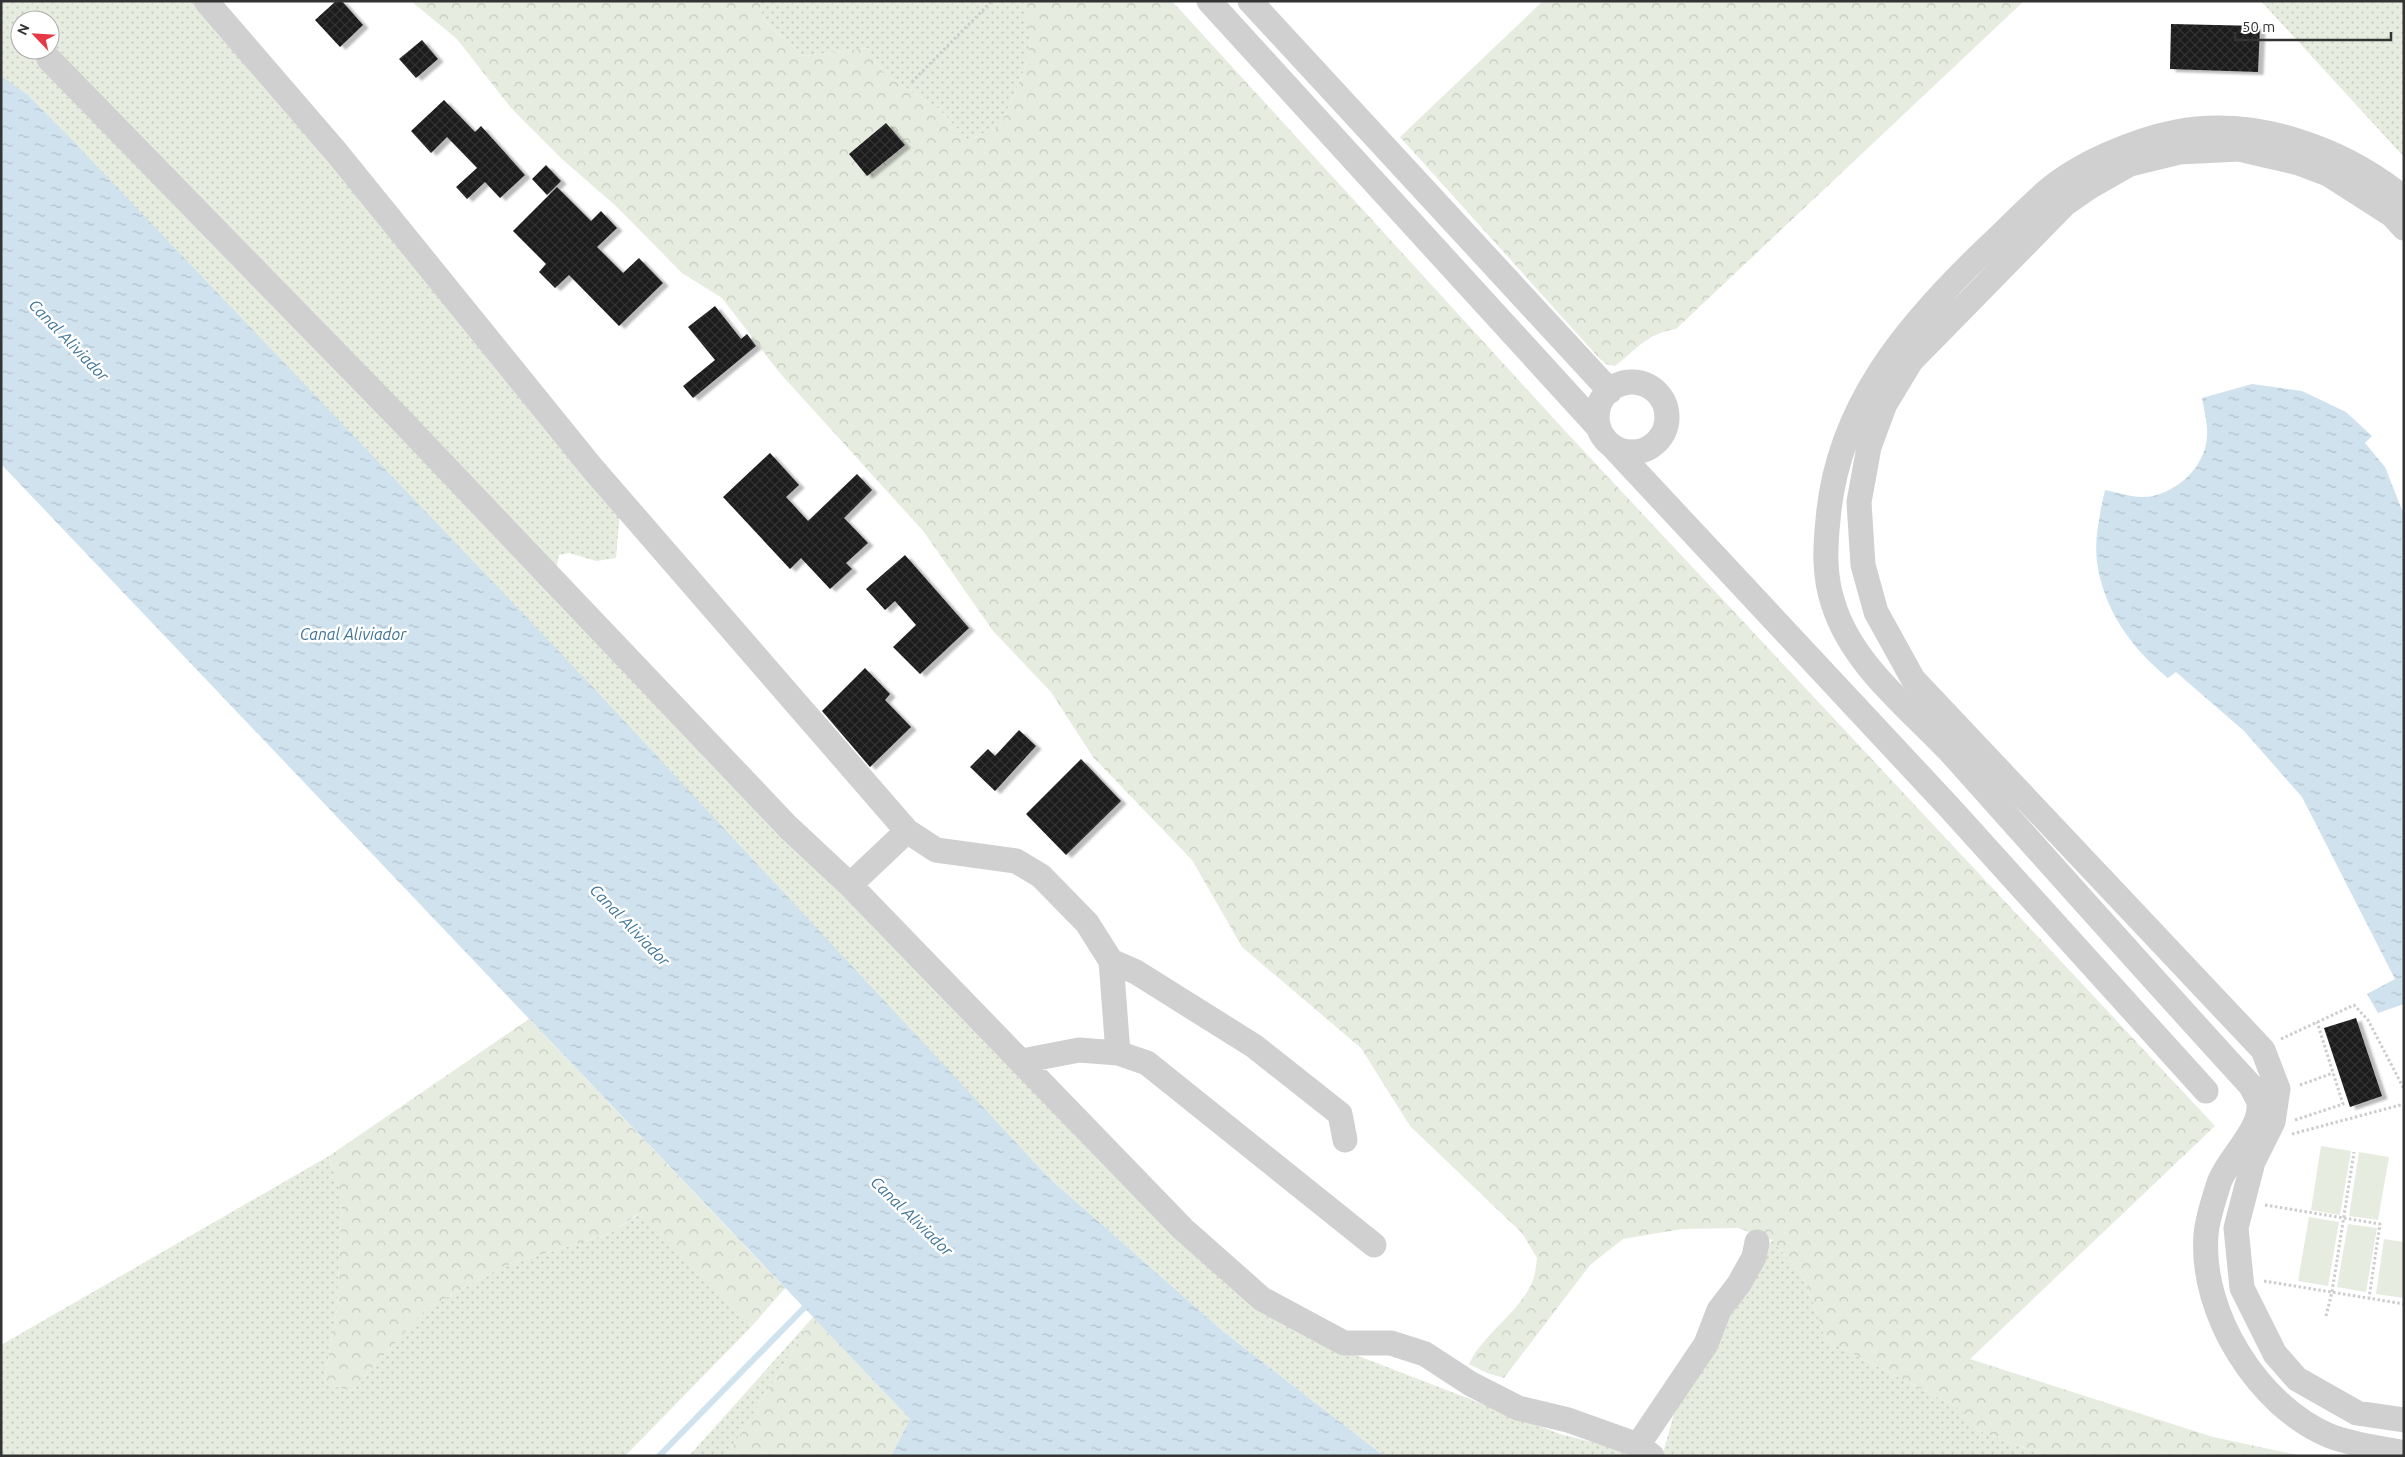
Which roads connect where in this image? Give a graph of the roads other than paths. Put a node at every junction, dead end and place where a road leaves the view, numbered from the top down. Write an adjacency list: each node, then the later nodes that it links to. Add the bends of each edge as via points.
1 (206, 1): 13 (street, via 337,153 594,468)
2 (1209, 1): 8 (street)
3 (1250, 1): 7 (street)
4 (50, 60): 14 (street, via 400,419 788,827)
5 (2404, 198): 9 (street, via 2345,159 2275,134 2234,127 2176,132 2107,154 2077,170 2048,189 1967,268 1908,331 1885,362 1852,424 1830,496)
6 (2404, 228): 10 (street, via 2392,215 2328,174 2299,163 2239,149 2179,152 2130,164 2065,204 1911,361 1885,404 1869,447 1859,502)
7 (1610, 391): 8 (street, via 1599,405 1597,416); 8 (street, via 1623,383 1646,385 1663,399 1667,421 1657,442 1636,452 1624,452)
8 (1606, 437): 18 (street, via 1950,808)
9 (1828, 522): 10 (street); 12 (street, via 1825,557)
10 (1860, 526): 11 (street, via 1862,565)
11 (1872, 598): 12 (street); 22 (street, via 1876,612 1913,679 2263,1050 2278,1089 2273,1122 2253,1162 2236,1228 2242,1288 2275,1354 2297,1379 2357,1414)
12 (1832, 603): 24 (street, via 1852,644 1884,684 1951,753 2251,1086 2259,1103 2254,1126 2219,1182 2206,1234 2209,1279 2224,1329 2244,1364 2277,1400 2306,1423 2331,1436)
13 (907, 831): 14 (street); 15 (street, via 936,850 1016,861 1041,876 1087,923)
14 (850, 885): 17 (street)
15 (1111, 961): 16 (street); 19 (street, via 1136,972 1262,1052 1340,1114)
16 (1118, 1052): 17 (street, via 1078,1050); 21 (street, via 1147,1063)
17 (1022, 1061): 23 (street, via 1183,1229 1262,1299 1344,1343 1391,1343 1425,1354 1471,1384 1518,1408 1568,1420)
18 (2206, 1092)
19 (1345, 1140)
20 (1758, 1242): 23 (street, via 1754,1257 1719,1310 1706,1344)
21 (1374, 1245)
22 (2404, 1420)
23 (1645, 1450)
24 (2404, 1453)

